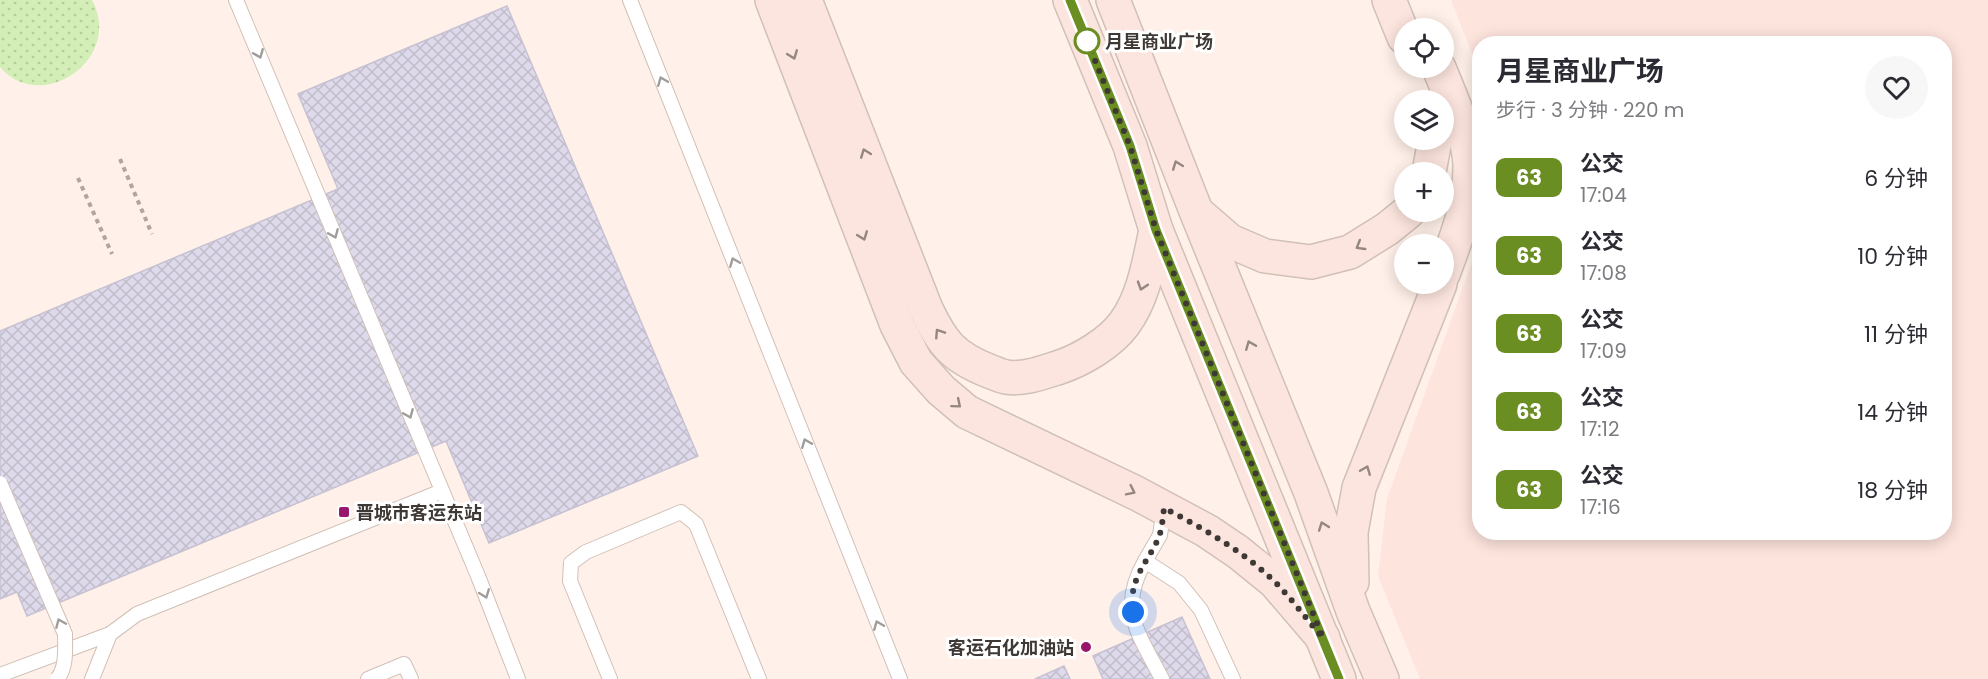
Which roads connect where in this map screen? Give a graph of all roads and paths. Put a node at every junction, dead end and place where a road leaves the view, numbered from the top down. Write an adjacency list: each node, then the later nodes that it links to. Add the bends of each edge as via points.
1 (236, 0): 22 (lane, one-way to 22)
2 (630, 0): 36 (lane, one-way to 2)
3 (772, 0): 23 (main road, one-way to 23, via 897,325 916,362 940,390 967,412)
4 (806, 0): 16 (main road, one-way to 4, via 1142,290 1124,325 1098,348 1075,362 1036,375 1007,377 956,354 938,335 926,309)
5 (1070, 0): 16 (main road, via 1130,146)
6 (1113, 0): 14 (main road, one-way to 6)
7 (1389, 0): 9 (main road)
8 (1413, 0): 10 (main road)
9 (1396, 18)
10 (1420, 18)
11 (1443, 78): 18 (main road, via 1470,164 1463,218)
12 (120, 159): 17 (path)
13 (78, 177): 19 (path)
14 (1196, 212): 15 (main road, one-way to 14, via 1350,252 1311,262 1265,255 1230,241); 25 (main road, one-way to 14, via 1311,493)
15 (1396, 222)
16 (1156, 230): 27 (main road)
17 (152, 234)
18 (1454, 243)
19 (112, 254)
20 (1436, 294): 25 (main road, one-way to 20, via 1351,532 1359,488)
21 (0, 483): 29 (lane, one-way to 21, bridge, via 66,651 65,634)
22 (442, 491): 26 (lane, via 137,614); 33 (lane, one-way to 33)
23 (1164, 508): 24 (lane, via 1160,535); 27 (main road, via 1207,531 1275,582)
24 (1145, 561): 37 (lane, via 1131,598 1133,617); 38 (lane, via 1179,584 1201,610)
25 (1353, 611): 40 (main road)
26 (110, 634): 28 (lane); 30 (lane)
27 (1323, 638): 39 (main road)
28 (0, 675)
29 (57, 679)
30 (92, 679)
31 (368, 679): 32 (lane, via 404,664)
32 (411, 679)
33 (518, 679)
34 (610, 679): 35 (lane, via 570,581 571,563 586,552 681,512 696,524)
35 (759, 679)
36 (900, 679)
37 (1162, 679)
38 (1233, 679)
39 (1339, 679)
40 (1382, 679)

